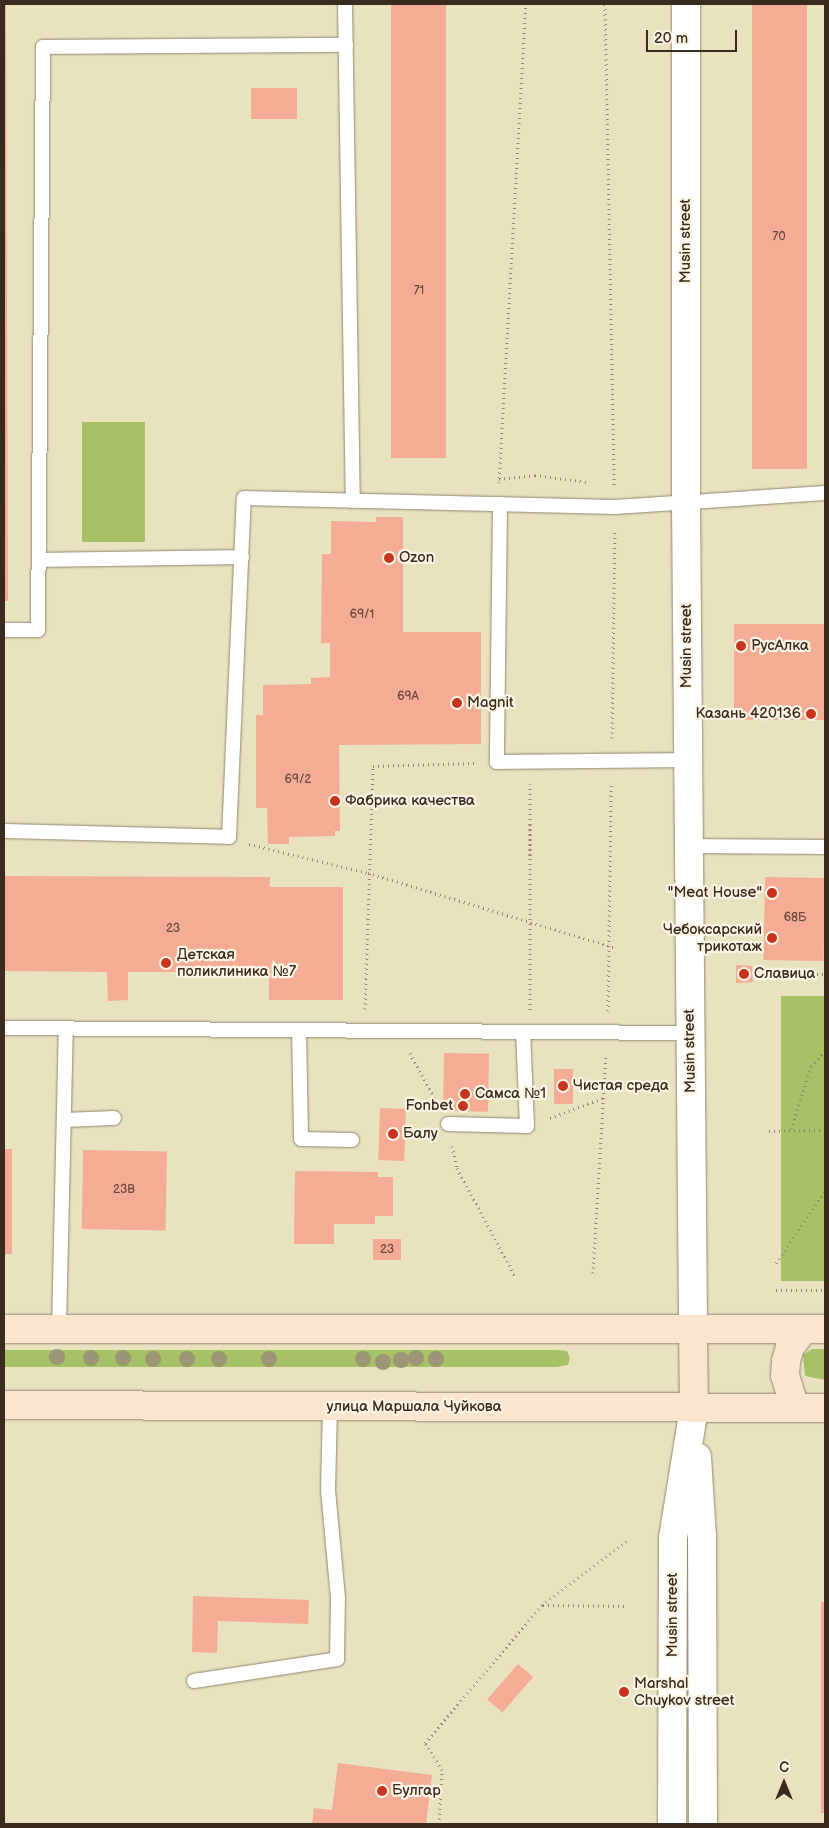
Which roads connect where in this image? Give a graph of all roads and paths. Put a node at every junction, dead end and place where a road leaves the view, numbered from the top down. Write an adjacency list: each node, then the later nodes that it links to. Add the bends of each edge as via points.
1 (345, 4): 5 (lane)
2 (526, 4): 9 (path, via 498,479)
3 (605, 4): 10 (path)
4 (686, 4): 8 (street, Musin street)
5 (346, 45): 7 (lane); 12 (lane, via 43,47)
6 (825, 493): 8 (lane, via 739,496)
7 (353, 501): 9 (lane); 11 (lane, via 244,498)
8 (686, 503): 10 (lane); 14 (street, Musin street)
9 (500, 504): 10 (lane); 16 (lane)
10 (615, 507): 15 (path)
11 (242, 558): 12 (lane); 19 (lane)
12 (39, 560): 13 (lane, via 38,630)
13 (4, 630)
14 (688, 760): 15 (lane); 20 (street, Musin street)
15 (611, 761): 17 (lane); 24 (path)
16 (497, 762): 17 (lane); 22 (path, via 373,766)
17 (530, 762): 23 (path)
18 (4, 831): 19 (lane)
19 (229, 837): 22 (path, via 253,846)
20 (688, 846): 21 (lane); 34 (street, Musin street)
21 (825, 847)
22 (368, 873): 23 (path); 31 (path)
23 (530, 923): 24 (path); 32 (path, via 530,1016)
24 (611, 947): 25 (path); 33 (path)
25 (616, 948)
26 (762, 974): 27 (path)
27 (825, 974)
28 (4, 1028): 29 (lane)
29 (66, 1028): 30 (lane); 38 (lane)
30 (299, 1030): 31 (lane); 44 (lane, via 301,1140)
31 (364, 1030): 32 (lane)
32 (523, 1032): 33 (lane); 40 (lane)
33 (607, 1032): 34 (lane); 36 (path)
34 (689, 1033): 52 (street, Musin street)
35 (825, 1051): 41 (path, via 811,1066)
36 (603, 1098): 40 (path); 47 (path)
37 (114, 1118): 38 (lane)
38 (64, 1120): 51 (lane)
39 (448, 1124): 40 (lane)
40 (527, 1126)
41 (790, 1129): 42 (path); 43 (path)
42 (825, 1130)
43 (769, 1131)
44 (352, 1140)
45 (825, 1191): 46 (path)
46 (776, 1263)
47 (593, 1273)
48 (776, 1290): 49 (path)
49 (825, 1290)
50 (4, 1329): 51 (main road)
51 (59, 1329): 52 (main road)
52 (693, 1329): 53 (main road); 56 (main road, Musin street)
53 (815, 1329): 57 (main road, via 790,1347 786,1361 785,1375)
54 (4, 1405): 55 (main road, улица Маршала Чуйкова)
55 (330, 1406): 56 (main road, улица Маршала Чуйкова); 62 (lane, via 328,1490 338,1598 337,1659)
56 (694, 1408): 57 (main road, улица Маршала Чуйкова); 64 (street, Musin street, via 673,1538); 65 (street, Musin street, via 702,1536)
57 (795, 1408): 58 (main road, улица Маршала Чуйкова)
58 (825, 1408)
59 (627, 1541): 60 (path)
60 (542, 1605): 61 (path); 63 (path, via 425,1743 442,1770)
61 (627, 1606)
62 (194, 1681)
63 (440, 1824)
64 (672, 1824)
65 (703, 1824)

